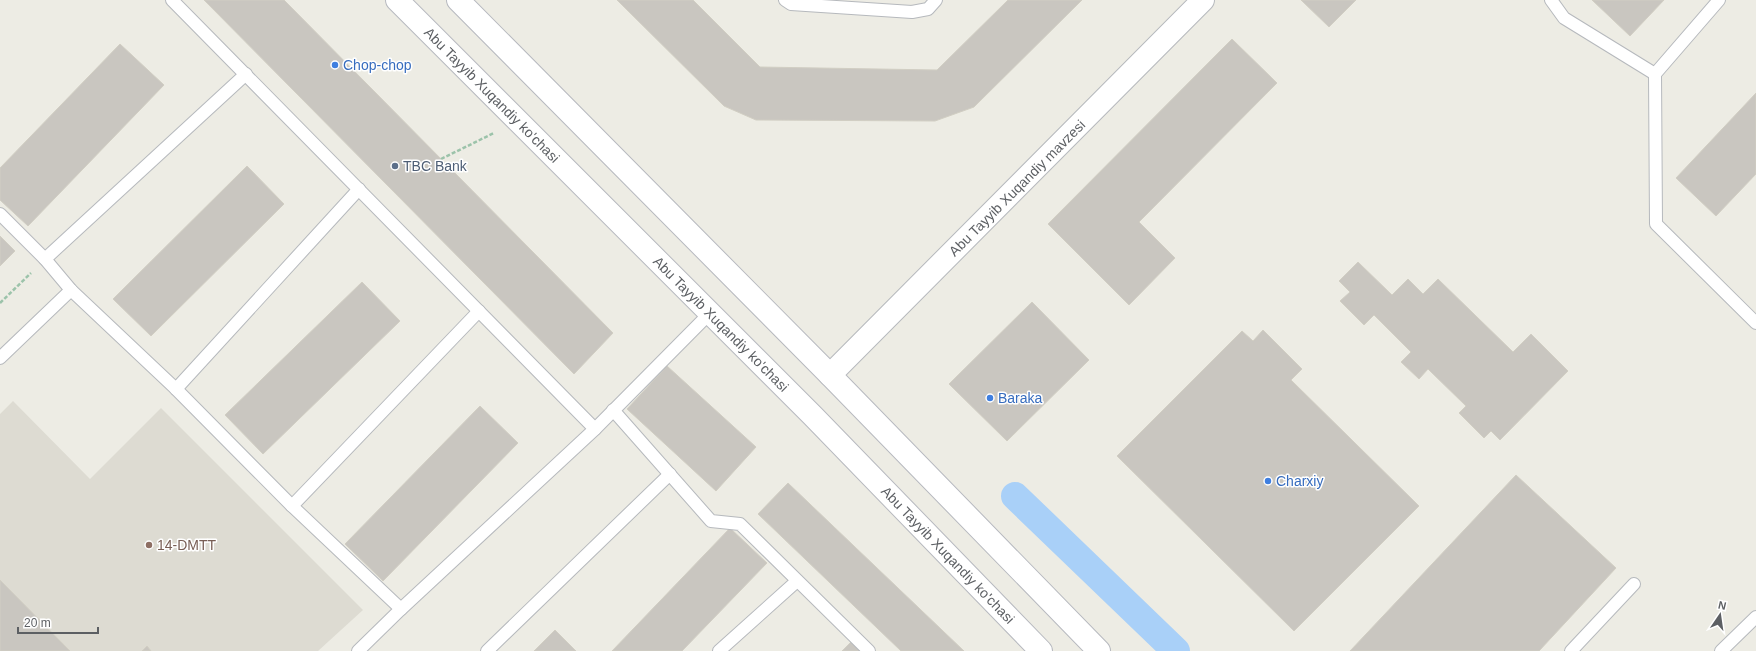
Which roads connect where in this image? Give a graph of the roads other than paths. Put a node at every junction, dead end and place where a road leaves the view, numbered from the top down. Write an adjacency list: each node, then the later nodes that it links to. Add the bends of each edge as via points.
1 (172, 0): 9 (lane)
2 (397, 0): 16 (main road, Abu Tayyib Xuqandiy ko'chasi)
3 (458, 0): 19 (main road)
4 (785, 0): 5 (lane, via 791,4 912,12 928,9)
5 (936, 0)
6 (1203, 0): 19 (main road, Abu Tayyib Xuqandiy mavzesi)
7 (1551, 0): 10 (lane, via 1564,18)
8 (1719, 0): 10 (lane)
9 (246, 74): 11 (lane); 13 (lane)
10 (1655, 74): 17 (lane, via 1656,224)
11 (359, 189): 15 (lane); 20 (lane)
12 (0, 214): 13 (lane)
13 (45, 259): 14 (lane)
14 (71, 290): 18 (lane); 20 (lane)
15 (479, 311): 22 (lane); 24 (lane)
16 (710, 313): 21 (lane); 29 (main road, Abu Tayyib Xuqandiy ko'chasi, via 813,416)
17 (1756, 323)
18 (0, 358)
19 (830, 375): 34 (main road)
20 (176, 389): 24 (lane)
21 (613, 410): 22 (lane); 23 (lane)
22 (595, 429): 27 (lane)
23 (670, 474): 25 (lane, via 711,521 740,524); 31 (lane)
24 (292, 506): 27 (lane)
25 (797, 581): 32 (lane); 33 (lane)
26 (1634, 584): 35 (lane)
27 (402, 609): 30 (lane)
28 (1756, 617): 36 (lane)
29 (1031, 648)
30 (358, 651)
31 (487, 651)
32 (719, 651)
33 (869, 651)
34 (1099, 651)
35 (1571, 651)
36 (1721, 651)

